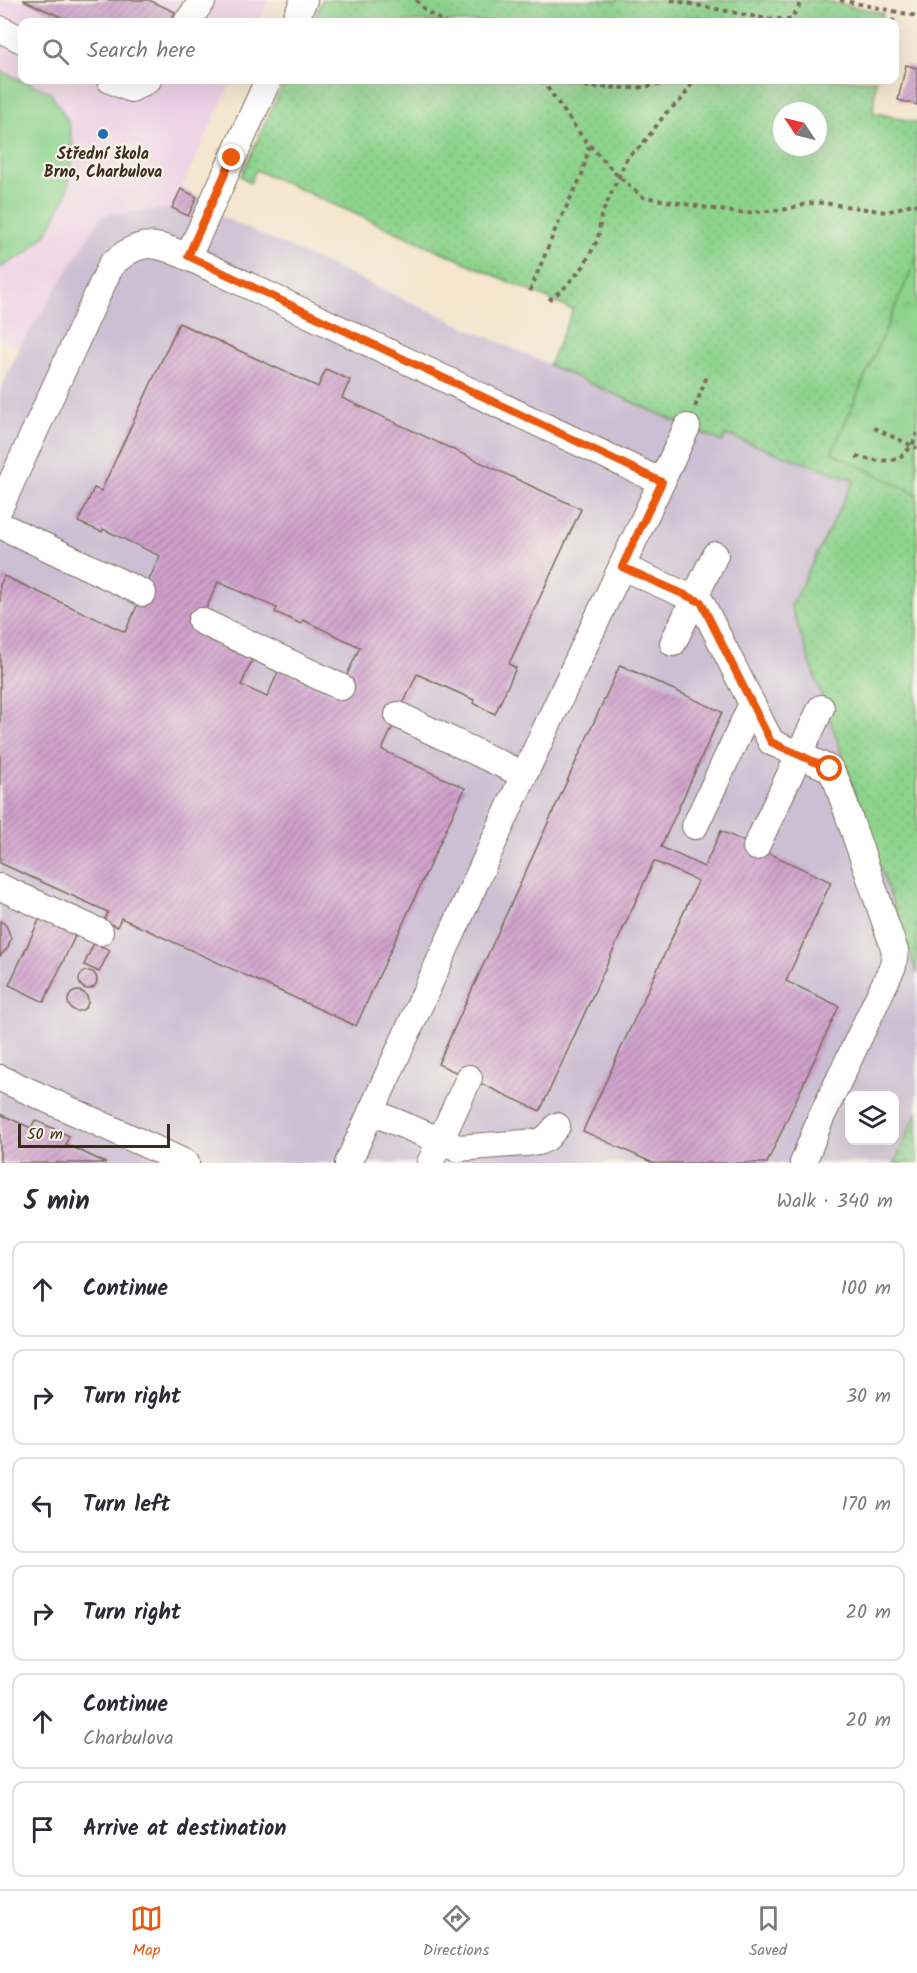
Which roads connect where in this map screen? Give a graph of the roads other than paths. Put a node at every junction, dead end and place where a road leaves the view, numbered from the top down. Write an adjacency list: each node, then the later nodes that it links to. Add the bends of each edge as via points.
1 (203, 0): 3 (street)
2 (304, 0): 4 (street)
3 (191, 18)
4 (296, 18)
5 (0, 29): 6 (street)
6 (18, 38)
7 (119, 84): 8 (street, via 131,89)
8 (140, 84)
9 (266, 84): 10 (street)
10 (188, 256): 12 (street); 13 (street, via 158,244 134,248 111,265)
11 (687, 427): 12 (street)
12 (662, 482): 16 (street)
13 (0, 507)
14 (0, 525): 17 (street)
15 (715, 555): 18 (street)
16 (622, 567): 18 (street); 26 (street)
17 (143, 593)
18 (694, 599): 20 (street); 22 (street, via 701,602)
19 (201, 621): 21 (street)
20 (673, 643)
21 (341, 687)
22 (752, 705): 25 (street, via 771,742); 27 (street)
23 (821, 708): 25 (street)
24 (399, 715): 26 (street)
25 (798, 755): 28 (street); 38 (street, via 830,769 837,782 895,951 893,966)
26 (524, 775): 33 (street)
27 (695, 826)
28 (756, 848)
29 (0, 887): 30 (street)
30 (100, 932)
31 (0, 1078): 36 (street)
32 (469, 1078): 35 (street)
33 (372, 1112): 35 (street); 37 (street)
34 (557, 1126): 35 (street, via 538,1143)
35 (435, 1152)
36 (183, 1162)
37 (348, 1163)
38 (803, 1163)

